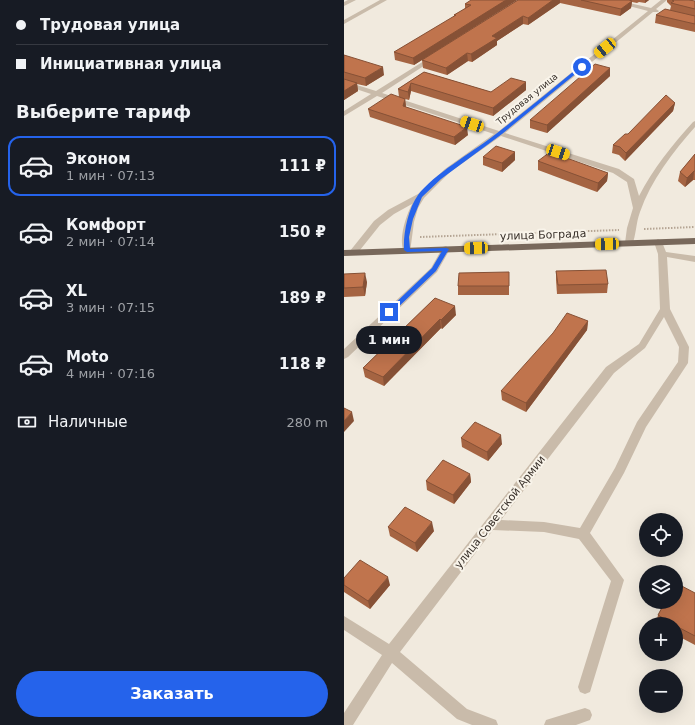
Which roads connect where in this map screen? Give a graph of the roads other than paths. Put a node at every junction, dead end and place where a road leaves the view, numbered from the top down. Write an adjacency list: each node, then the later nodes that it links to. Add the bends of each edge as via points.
1 (353, 0): 5 (street)
2 (384, 0): 8 (street)
3 (609, 0): 6 (street)
4 (664, 0): 6 (street, Трудовая улица)
5 (344, 4)
6 (652, 10): 7 (street); 14 (street, Трудовая улица)
7 (666, 14)
8 (344, 22)
9 (443, 52): 11 (street)
10 (344, 83): 11 (street)
11 (376, 93): 12 (street); 14 (street)
12 (344, 114)
13 (695, 123): 16 (street, via 670,151)
14 (500, 133): 15 (street, Трудовая улица); 16 (street, via 616,170 631,181)
15 (420, 196): 21 (street, Трудовая улица, via 410,219 406,237); 23 (street, Трудовая улица, via 377,223)
16 (637, 207): 19 (street, via 629,229)
17 (695, 240): 18 (main road, улица Бограда)
18 (658, 242): 19 (main road, улица Бограда); 24 (street)
19 (629, 243): 20 (main road, улица Бограда)
20 (446, 249): 21 (main road, улица Бограда); 27 (street, via 434,270)
21 (407, 250): 23 (main road, улица Бограда)
22 (344, 253): 23 (main road, улица Бограда)
23 (353, 253)
24 (662, 254): 25 (street); 26 (street)
25 (695, 259)
26 (665, 309): 28 (street, улица Советской Армии, via 642,346 610,370); 29 (street, via 684,348 683,363 641,425 620,470)
27 (344, 355)
28 (491, 525): 29 (street, via 544,527); 31 (street, улица Советской Армии)
29 (583, 534): 32 (street, via 618,580)
30 (344, 622): 31 (street)
31 (391, 653): 34 (street, улица Советской Армии); 35 (street, via 462,714)
32 (584, 687)
33 (585, 715): 36 (street)
34 (345, 725)
35 (491, 725)
36 (551, 725)

